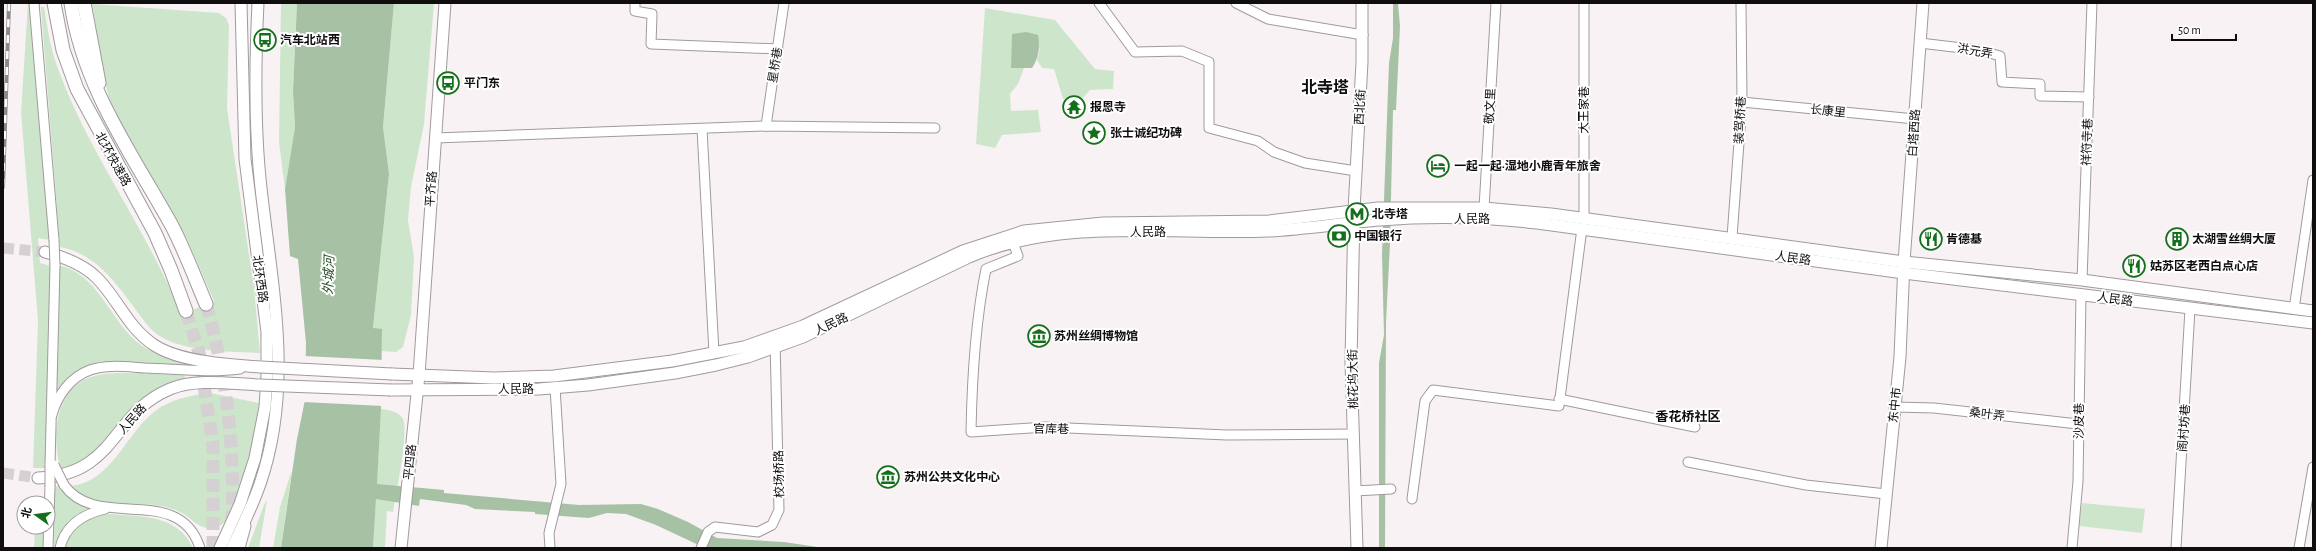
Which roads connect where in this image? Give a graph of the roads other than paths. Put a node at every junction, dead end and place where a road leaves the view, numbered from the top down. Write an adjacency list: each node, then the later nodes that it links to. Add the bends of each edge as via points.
1 (34, 3): 57 (street, bridge, via 54,240)
2 (46, 3): 22 (highway, via 55,45)
3 (54, 3): 22 (highway, 北环快速路, via 63,50)
4 (71, 3): 24 (highway, 北环快速路, via 81,48)
5 (84, 3): 24 (highway, via 94,48)
6 (241, 3): 74 (main road, 北环西路, via 245,159 267,332 267,376 265,408 255,458 240,504)
7 (258, 3): 70 (main road, 北环西路, via 255,65 256,132 260,187 279,333 279,379 277,408 269,450 261,483)
8 (445, 3): 30 (main road, 平齐路)
9 (634, 3): 21 (street, via 635,11 652,14 651,44)
10 (784, 3): 21 (street, 星桥巷)
11 (1099, 3): 31 (street, via 1135,52 1182,51 1209,62 1209,128 1258,141 1274,152 1305,163)
12 (1236, 3): 19 (street, via 1268,19)
13 (1362, 3): 19 (main road, 西北街)
14 (1496, 3): 33 (street, 敬文里)
15 (1584, 3): 36 (street, 大王家巷)
16 (1741, 3): 25 (street, 装驾桥巷)
17 (1923, 3): 20 (main road, 白塔西路)
18 (2092, 3): 23 (street, 祥符寺巷)
19 (1362, 35): 31 (main road, 西北街)
20 (1920, 43): 23 (street, 洪元弄, via 1979,50 2000,56 2002,82 2040,84 2040,96); 26 (main road, 白塔西路)
21 (778, 49): 27 (street, 星桥巷)
22 (77, 89): 46 (highway, 北环快速路, via 98,132 155,233)
23 (2089, 97): 41 (street, 祥符寺巷)
24 (101, 101): 43 (highway, 北环快速路, via 172,227)
25 (1742, 102): 26 (street, 长康里); 37 (street, 装驾桥巷)
26 (1915, 119): 40 (main road, 白塔西路)
27 (766, 126): 28 (street); 29 (street)
28 (935, 128)
29 (702, 129): 30 (street); 50 (street)
30 (434, 138): 52 (main road, 平齐路)
31 (1356, 171): 34 (main road, 西北街)
32 (2313, 180): 45 (street)
33 (1484, 208): 34 (main road, 人民路, via 1398,207); 36 (main road, 人民路)
34 (1354, 210): 35 (main road, 桃花坞大街); 38 (main road, 人民路, via 1253,222 1078,224)
35 (1354, 222): 36 (main road, 人民路, via 1398,219 1496,219); 38 (main road, 人民路, via 1269,231 1102,232); 60 (main road, 桃花坞大街, via 1351,362)
36 (1583, 223): 37 (main road, 人民路); 40 (main road, 人民路); 55 (street, 大王家巷)
37 (1732, 237): 40 (main road, 人民路)
38 (1012, 238): 49 (main road, 人民路, via 839,321); 60 (street, 官库巷, via 1018,256 986,269 978,308 972,368 971,432 1045,427 1227,435)
39 (45, 252): 51 (main road, 人民路, via 69,259 93,274 134,328 155,346 195,359)
40 (1904, 268): 41 (main road, 人民路); 42 (main road, 人民路); 56 (main road, 东中市, via 1902,335)
41 (2082, 280): 45 (main road, 人民路)
42 (2081, 294): 44 (main road, 人民路); 58 (street, 沙皮巷)
43 (206, 304)
44 (2190, 309): 48 (main road, 人民路); 83 (street, 阁村坊巷)
45 (2294, 309): 47 (main road, 人民路)
46 (186, 311)
47 (2313, 311)
48 (2313, 323)
49 (775, 342): 50 (main road, 人民路); 53 (main road, 人民路, via 748,357 675,373); 79 (street, 校场桥路, via 779,510 772,525 758,532 715,527 708,532)
50 (714, 353): 52 (main road, 人民路, via 625,368 554,376)
51 (258, 367): 52 (main road, 人民路, bridge); 57 (street, via 218,372 98,368 79,375 70,384 57,402)
52 (419, 376): 54 (main road, 平四路)
53 (555, 387): 54 (main road, 人民路); 78 (street, via 561,484 549,533)
54 (418, 388): 64 (main road, 人民路, bridge, via 391,390 204,383 171,389 138,410 110,446 88,464 64,474); 77 (main road, 平四路)
55 (1559, 399): 59 (street); 68 (street, via 1558,406 1433,390 1425,401)
56 (1895, 407): 58 (street, 桑叶弄, via 1934,408); 67 (main road, 东中市)
57 (52, 415): 62 (street)
58 (2078, 424): 82 (street, 沙皮巷, via 2078,481)
59 (1695, 427)
60 (1354, 434): 66 (main road, 桃花坞大街)
61 (1688, 462): 67 (street, via 1806,485)
62 (52, 465): 69 (street, bridge, via 64,485 74,495 86,503); 71 (street, bridge)
63 (2313, 467): 84 (street)
64 (38, 478)
65 (1390, 489): 66 (street)
66 (1355, 491): 80 (main road, 桃花坞大街)
67 (1886, 494): 81 (main road, 东中市)
68 (1412, 499)
69 (112, 507): 72 (street, via 96,511 75,523 63,538); 73 (street, via 166,513 191,528)
70 (250, 512): 75 (main road, 北环西路); 76 (street)
71 (48, 548)
72 (60, 548)
73 (200, 548)
74 (220, 548)
75 (232, 548)
76 (240, 548)
77 (401, 548)
78 (550, 548)
79 (701, 548)
80 (1357, 548)
81 (1881, 548)
82 (2072, 548)
83 (2176, 548)
84 (2299, 548)

